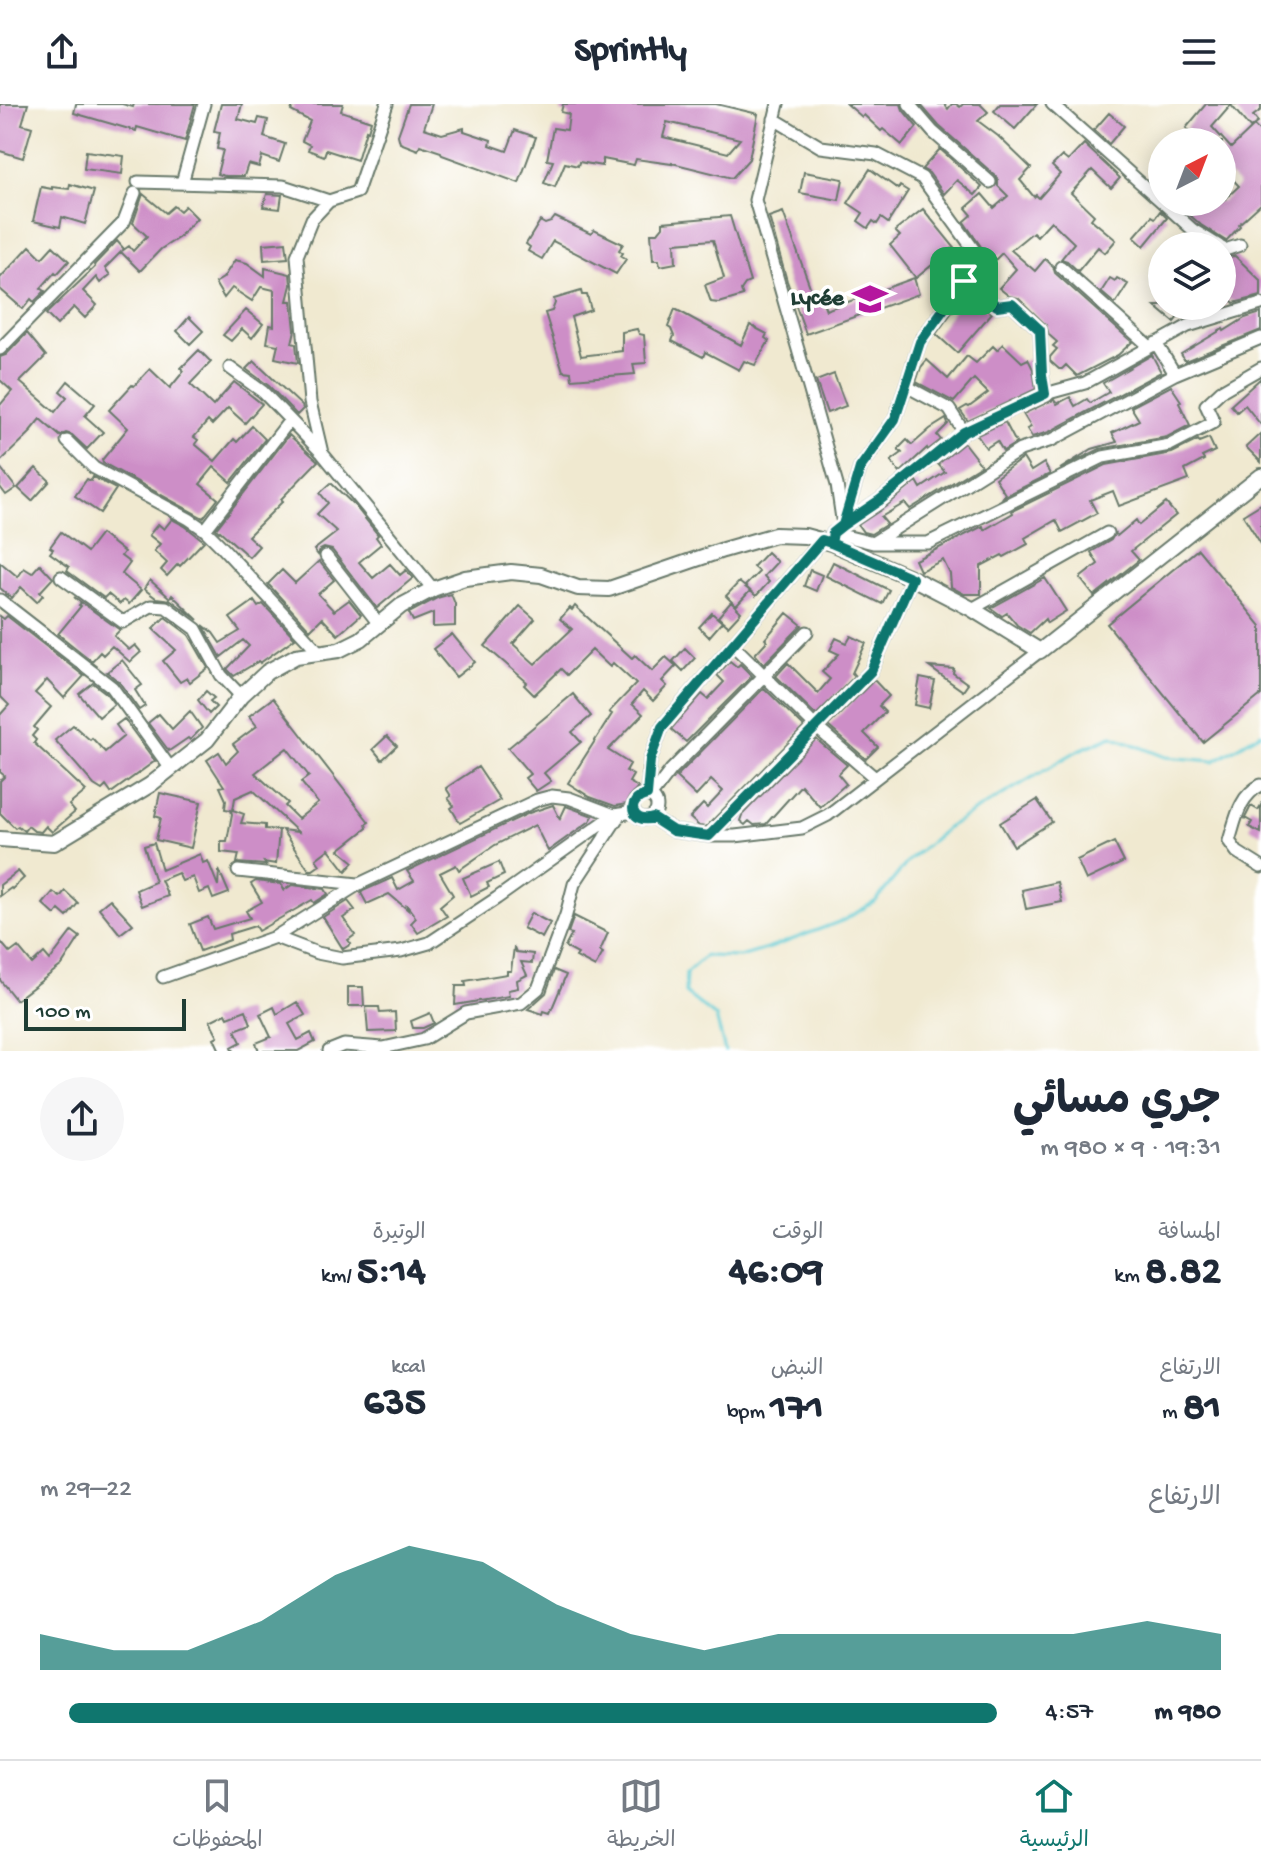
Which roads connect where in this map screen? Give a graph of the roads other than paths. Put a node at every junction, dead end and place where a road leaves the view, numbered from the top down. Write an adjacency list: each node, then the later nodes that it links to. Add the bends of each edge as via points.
1 (204, 104): 8 (street)
2 (387, 104): 10 (street, via 357,192)
3 (778, 104): 6 (street)
4 (909, 104): 7 (street)
5 (1052, 104): 9 (street)
6 (774, 119): 16 (street, via 821,147 876,154 922,178 974,250); 31 (street, via 755,200 837,485)
7 (990, 182)
8 (182, 183): 10 (street, via 283,186); 20 (street, via 136,188 124,222)
9 (1148, 190)
10 (329, 201): 29 (street, via 312,219 297,256 310,402)
11 (1178, 216): 12 (street)
12 (1196, 232)
13 (1240, 245): 14 (street)
14 (1236, 246)
15 (1061, 267): 19 (street)
16 (964, 281): 24 (street, via 920,342); 25 (street, via 997,306 1012,304 1040,330)
17 (1261, 304): 19 (street, via 1188,326)
18 (1261, 338): 23 (street)
19 (1153, 344): 23 (street); 25 (street, via 1085,383)
20 (0, 349)
21 (230, 368): 26 (street)
22 (1261, 368): 35 (street, via 1206,405 1214,422 1170,445 1103,457 928,543)
23 (1175, 374): 35 (street, via 1052,440 1020,450)
24 (906, 386): 27 (street, via 949,409); 31 (street, via 895,419 860,468)
25 (1045, 394): 27 (street)
26 (290, 420): 29 (street); 32 (street)
27 (964, 432): 31 (street)
28 (67, 441): 32 (street, via 94,468)
29 (322, 453): 39 (street)
30 (1261, 476): 45 (street)
31 (843, 525): 34 (street)
32 (205, 530): 46 (street)
33 (1107, 533): 41 (street)
34 (829, 539): 35 (street); 38 (street); 39 (street, via 775,535 609,589 578,588 541,575 511,572); 44 (street)
35 (873, 543)
36 (326, 556): 42 (street)
37 (61, 577): 48 (street, via 123,622 151,606 166,607 196,629 221,675)
38 (912, 578): 41 (street); 49 (street, via 871,671)
39 (433, 589): 42 (street)
40 (0, 600): 50 (street, via 112,687)
41 (972, 609): 45 (street)
42 (379, 624): 46 (street, via 339,650)
43 (807, 632): 47 (street)
44 (733, 645): 47 (street); 53 (street, via 662,727 650,760)
45 (1040, 651): 51 (street)
46 (319, 652): 48 (street, via 296,656 267,672)
47 (765, 675): 49 (street); 53 (street)
48 (241, 696): 50 (street, via 207,740)
49 (816, 727): 51 (street); 57 (street)
50 (171, 769): 58 (street, via 54,843)
51 (875, 778): 57 (street, via 802,828)
52 (1261, 785): 59 (street, via 1242,800 1229,841)
53 (649, 796): 54 (street, via 636,800); 56 (street, via 658,806)
54 (634, 812): 55 (street); 56 (street, via 642,819)
55 (617, 815): 61 (street, via 569,798 537,800); 62 (street, via 429,943 342,958); 64 (street, via 574,884 538,989 530,996 521,1003 466,1013 424,1039 383,1048 344,1045)
56 (653, 818): 57 (street, via 673,831)
57 (709, 836)
58 (0, 839)
59 (1261, 867)
60 (238, 871): 61 (street)
61 (359, 884): 62 (street)
62 (275, 937): 63 (street)
63 (163, 977)
64 (329, 1051)

